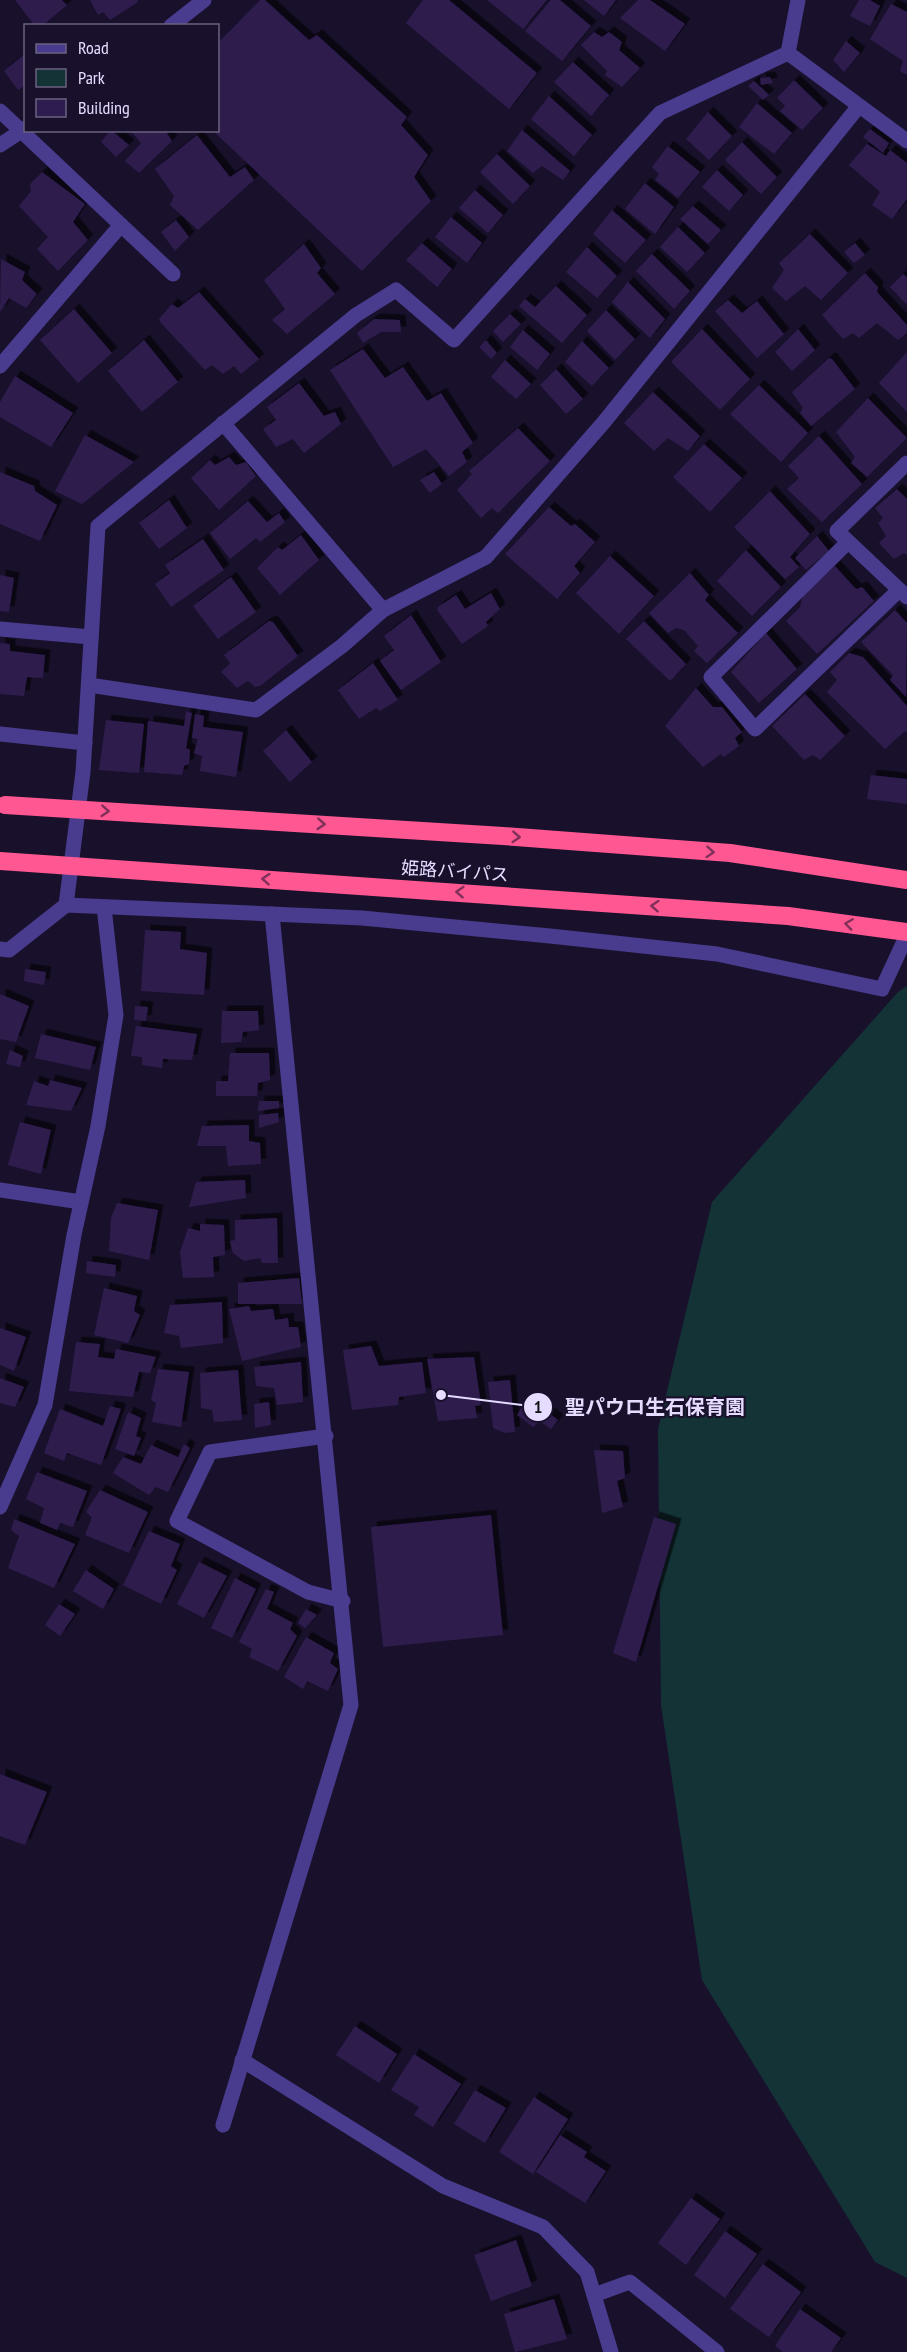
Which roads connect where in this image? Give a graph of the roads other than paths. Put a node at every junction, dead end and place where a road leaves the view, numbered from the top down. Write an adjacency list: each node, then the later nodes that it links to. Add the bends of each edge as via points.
1 (204, 0): 3 (street)
2 (798, 0): 4 (street)
3 (174, 24)
4 (788, 53): 5 (street); 14 (street, via 660,113 454,340 396,290 356,315)
5 (860, 106): 9 (street); 18 (street, via 604,422 486,557)
6 (0, 111): 7 (street)
7 (23, 129): 10 (street)
8 (26, 132): 11 (street)
9 (907, 141)
10 (0, 145)
11 (121, 225): 12 (street); 13 (street)
12 (173, 274)
13 (0, 366)
14 (223, 423): 18 (street); 20 (street, via 98,525)
15 (907, 463): 16 (street, via 837,531)
16 (848, 542): 17 (street); 17 (street, via 711,677 755,729)
17 (903, 593)
18 (383, 610): 21 (street, via 256,710)
19 (0, 629): 20 (street)
20 (92, 637): 21 (street)
21 (88, 685): 23 (street)
22 (0, 734): 23 (street)
23 (85, 743): 27 (street)
24 (5, 805): 26 (highway, 姫路バイパス, one-way to 26, bridge, via 730,853)
25 (0, 861): 30 (highway, 姫路バイパス, one-way to 25, bridge, via 788,916)
26 (907, 880)
27 (66, 904): 28 (street); 31 (street, via 9,950)
28 (104, 907): 29 (street); 33 (street, via 116,1015)
29 (272, 914): 30 (street, via 362,918 717,954 882,989); 34 (street)
30 (907, 934)
31 (0, 950)
32 (0, 1190): 33 (street)
33 (81, 1202): 35 (street, via 45,1405)
34 (326, 1436): 36 (street); 36 (street, via 210,1452 177,1521 308,1592)
35 (0, 1507)
36 (343, 1601): 37 (street, via 351,1705)
37 (242, 2060): 38 (street); 39 (street, via 443,2186 543,2228 587,2272)
38 (223, 2124)
39 (594, 2295): 40 (street); 41 (street, via 630,2282)
40 (611, 2352)
41 (717, 2352)

